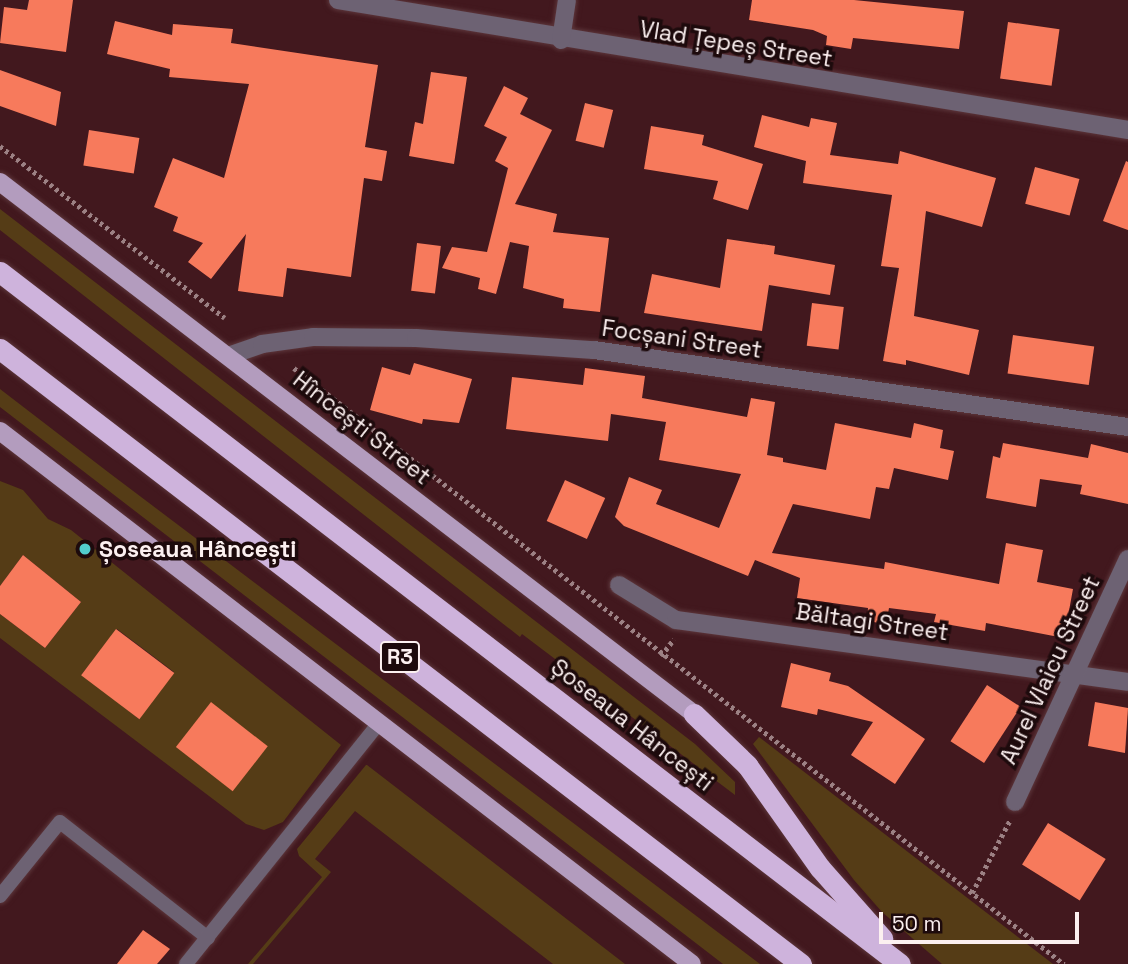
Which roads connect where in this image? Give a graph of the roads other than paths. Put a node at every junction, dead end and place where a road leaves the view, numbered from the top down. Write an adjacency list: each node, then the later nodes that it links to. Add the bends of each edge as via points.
1 (338, 0): 3 (street, Vlad Țepeș Street)
2 (567, 0): 3 (street)
3 (561, 40): 4 (street, Vlad Țepeș Street)
4 (1128, 130)
5 (0, 182): 8 (main road, Hîncești Street)
6 (0, 272): 23 (highway, Șoseaua Hâncești)
7 (0, 349): 22 (highway, R3)
8 (228, 356): 9 (street, Focșani Street, via 262,344 313,337 416,338 594,351); 15 (main road, Hîncești Street)
9 (1128, 427)
10 (0, 431): 16 (main road)
11 (1128, 559): 13 (street, Aurel Vlaicu Street)
12 (619, 584): 13 (street, Băltagi Street, via 676,620)
13 (1075, 675): 14 (street, Băltagi Street); 17 (street, Aurel Vlaicu Street)
14 (1128, 682)
15 (694, 714): 24 (highway, Șoseaua Hâncești, via 747,765 820,868)
16 (379, 723): 19 (lane); 21 (main road)
17 (1016, 802)
18 (0, 896): 19 (lane, via 60,822)
19 (208, 938): 20 (lane)
20 (186, 964)
21 (692, 964)
22 (801, 964)
23 (900, 964)
24 (909, 964)

